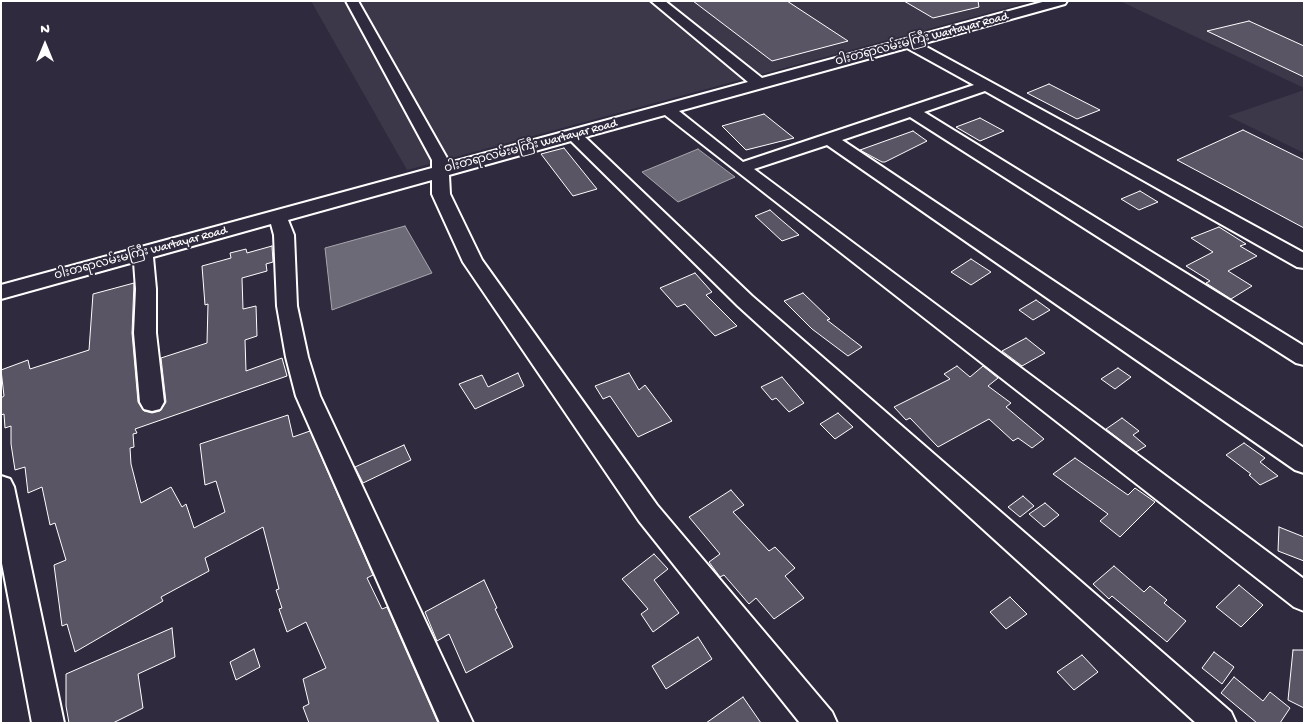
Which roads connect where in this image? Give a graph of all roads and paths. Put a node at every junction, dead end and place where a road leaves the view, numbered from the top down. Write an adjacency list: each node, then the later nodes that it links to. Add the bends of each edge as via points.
1 (352, 1): 12 (street, via 440,160)
2 (657, 1): 5 (street)
3 (1061, 1): 4 (street, ဝါးတရာလမ်းမကြီး Wartayar Road)
4 (908, 43): 5 (street, ဝါးတရာလမ်းမကြီး Wartayar Road); 6 (street)
5 (760, 84): 7 (street, ဝါးတရာလမ်းမကြီး Wartayar Road)
6 (986, 86): 8 (street); 15 (street)
7 (667, 109): 9 (street, ဝါးတရာလမ်းမကြီး Wartayar Road); 11 (street)
8 (912, 111): 10 (street); 17 (street)
9 (574, 135): 12 (street, ဝါးတရာလမ်းမကြီး Wartayar Road); 25 (street, via 745,301)
10 (830, 138): 11 (street); 19 (street)
11 (741, 168): 21 (street)
12 (439, 172): 13 (street, ဝါးတရာလမ်းမကြီး Wartayar Road); 24 (street, via 441,194 473,262 648,514)
13 (278, 218): 14 (street, ဝါးတရာလမ်းမကြီး Wartayar Road); 23 (street, via 284,235 287,306 308,396)
14 (142, 254): 16 (street, ဝါးတရာလမ်းမကြီး Wartayar Road); 18 (street)
15 (1304, 262)
16 (1, 292)
17 (1304, 357)
18 (152, 402)
19 (1304, 462)
20 (1, 487): 22 (street)
21 (1304, 597)
22 (48, 723)
23 (457, 723)
24 (821, 723)
25 (1220, 723)

